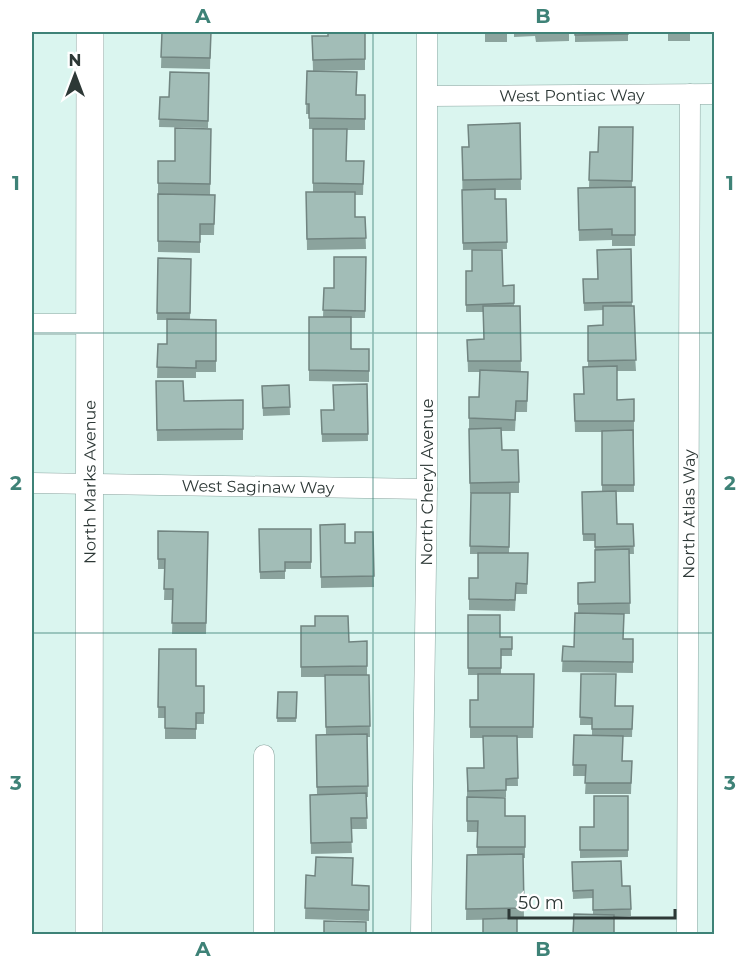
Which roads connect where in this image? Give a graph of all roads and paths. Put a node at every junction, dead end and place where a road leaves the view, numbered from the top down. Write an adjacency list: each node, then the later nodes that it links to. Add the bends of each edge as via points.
1 (90, 32): 7 (main road, North Marks Avenue)
2 (427, 32): 5 (street, North Cheryl Avenue)
3 (690, 94): 4 (street, West Pontiac Way); 5 (street, West Pontiac Way); 15 (street, North Atlas Way)
4 (714, 94)
5 (428, 96): 10 (street, North Cheryl Avenue)
6 (32, 324): 7 (street)
7 (90, 324): 9 (main road, North Marks Avenue)
8 (32, 483): 9 (street, West Saginaw Way)
9 (90, 483): 10 (street, West Saginaw Way); 12 (main road, North Marks Avenue)
10 (427, 489): 14 (street, North Cheryl Avenue)
11 (264, 755): 13 (street)
12 (88, 934)
13 (264, 934)
14 (421, 934)
15 (687, 934)

